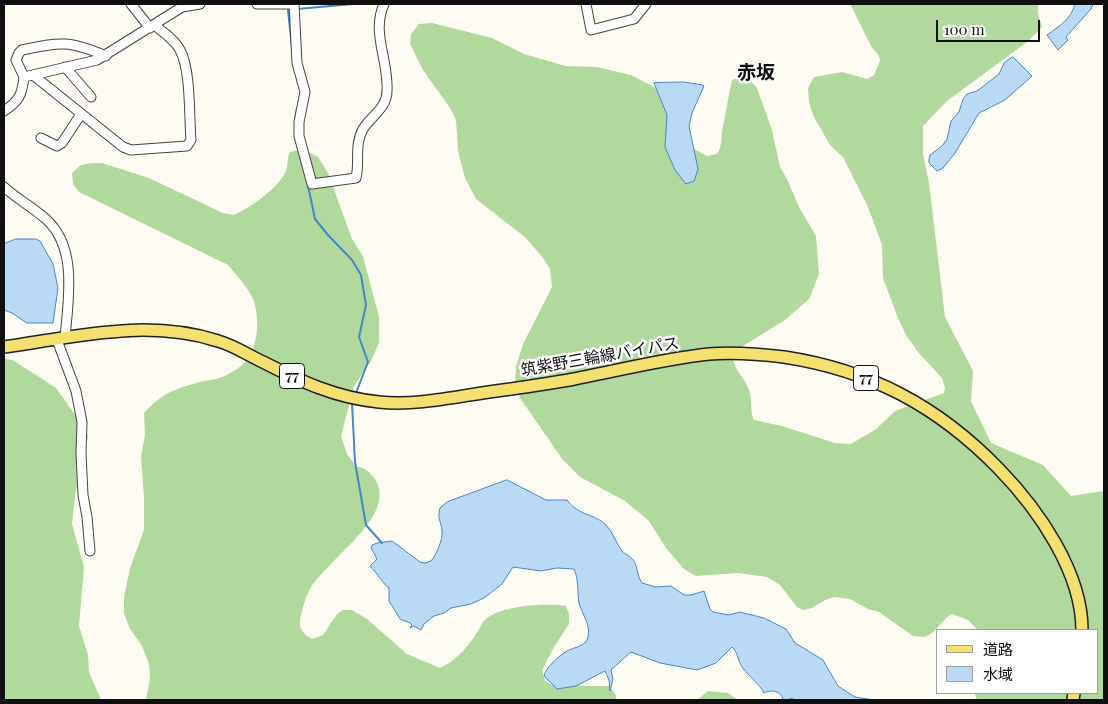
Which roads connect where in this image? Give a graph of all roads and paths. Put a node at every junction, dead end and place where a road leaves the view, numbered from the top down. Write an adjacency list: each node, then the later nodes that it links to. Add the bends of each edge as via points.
1 (131, 4): 8 (street)
2 (200, 4): 8 (street, via 182,7)
3 (257, 4): 4 (street)
4 (292, 4): 5 (street, via 297,63 305,92 299,136 312,184 356,178 361,134 387,97 378,24)
5 (384, 4)
6 (586, 4): 7 (street, via 591,30 634,19)
7 (646, 4)
8 (152, 26): 9 (street); 14 (street, via 180,50 186,71 190,143 187,146 131,150)
9 (106, 56): 10 (street); 11 (street, via 67,43 22,50 16,60)
10 (65, 67): 11 (street); 12 (street)
11 (28, 76): 13 (street, via 19,98); 14 (street)
12 (91, 97)
13 (4, 111)
14 (81, 114): 15 (street, via 57,146)
15 (41, 138)
16 (4, 187): 17 (street, via 46,220 62,241 69,282)
17 (61, 339): 18 (main road, 筑紫野三輪線バイパス / 77); 19 (street, via 82,422 83,495); 20 (main road, 筑紫野三輪線バイパス / 77, via 137,329 191,333 222,342 316,387 381,402 450,398 713,354 763,354 816,362 888,387 940,418 983,452 1015,485 1049,533 1077,593)
18 (4, 348)
19 (90, 551)
20 (1082, 629)

